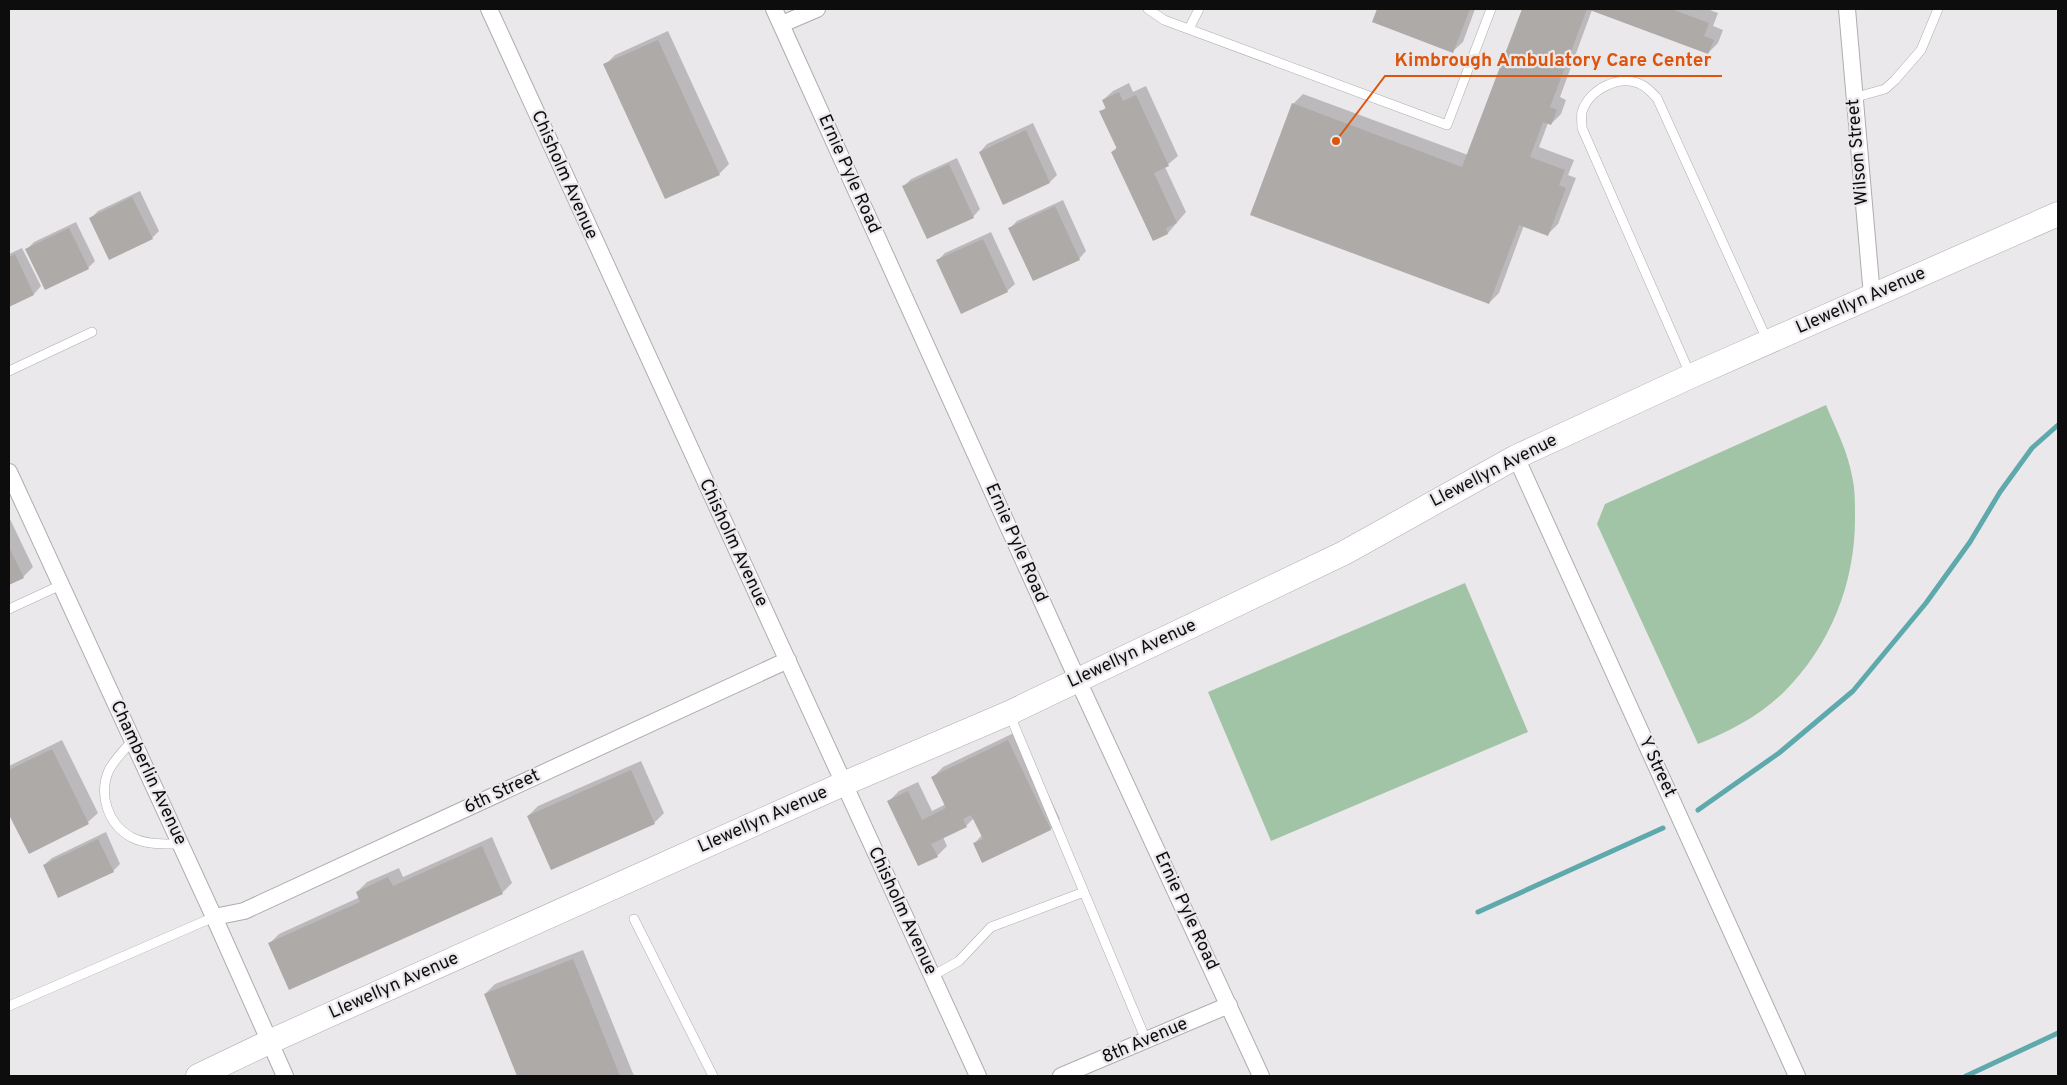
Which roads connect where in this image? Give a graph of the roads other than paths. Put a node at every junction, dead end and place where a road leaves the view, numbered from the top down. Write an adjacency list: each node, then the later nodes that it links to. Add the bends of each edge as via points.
1 (489, 9): 22 (street, Chisholm Avenue)
2 (774, 9): 9 (street, Ernie Pyle Road)
3 (817, 9): 9 (street)
4 (1148, 9): 10 (lane, via 1164,20)
5 (1199, 9): 10 (lane)
6 (1492, 9): 10 (lane, via 1447,124)
7 (1847, 9): 11 (street, Wilson Street)
8 (1938, 9): 11 (lane, via 1921,50 1895,80 1885,89)
9 (782, 24): 23 (street, Ernie Pyle Road)
10 (1189, 29)
11 (1854, 98): 13 (street, Wilson Street)
12 (2058, 214): 13 (street, Llewellyn Avenue)
13 (1872, 296): 15 (street, Llewellyn Avenue)
14 (92, 332): 16 (lane)
15 (1768, 342): 17 (street, Llewellyn Avenue); 17 (lane, via 1657,98 1642,85 1623,81 1607,85 1591,96 1582,112 1582,128)
16 (9, 371)
17 (1691, 376): 18 (street, Llewellyn Avenue)
18 (1516, 457): 23 (street, Llewellyn Avenue, via 1344,553); 42 (street, Y Street)
19 (9, 472): 20 (street, Chamberlin Avenue)
20 (61, 584): 21 (lane); 25 (street, Chamberlin Avenue)
21 (9, 609)
22 (788, 660): 26 (street, Chisholm Avenue); 29 (street, 6th Street, via 244,911)
23 (1078, 679): 24 (street, Llewellyn Avenue); 32 (street, Ernie Pyle Road)
24 (1009, 713): 26 (street, Llewellyn Avenue); 28 (lane)
25 (133, 740): 27 (street, Chamberlin Avenue); 27 (lane, via 108,772 104,801 109,815 132,837 155,844)
26 (843, 784): 31 (street, Chisholm Avenue); 35 (street, Llewellyn Avenue)
27 (181, 844): 29 (street, Chamberlin Avenue)
28 (1084, 892): 31 (lane, via 991,927 959,961); 34 (lane)
29 (214, 917): 33 (lane); 35 (street, Chamberlin Avenue)
30 (634, 919): 38 (lane)
31 (932, 976): 39 (street, Chisholm Avenue)
32 (1229, 1005): 34 (street, 8th Avenue); 41 (street, Ernie Pyle Road)
33 (9, 1006)
34 (1146, 1040): 40 (street, 8th Avenue)
35 (269, 1042): 36 (street, Llewellyn Avenue); 37 (street, Chamberlin Avenue)
36 (198, 1076)
37 (285, 1076)
38 (713, 1076)
39 (978, 1076)
40 (1061, 1076)
41 (1261, 1076)
42 (1797, 1076)

